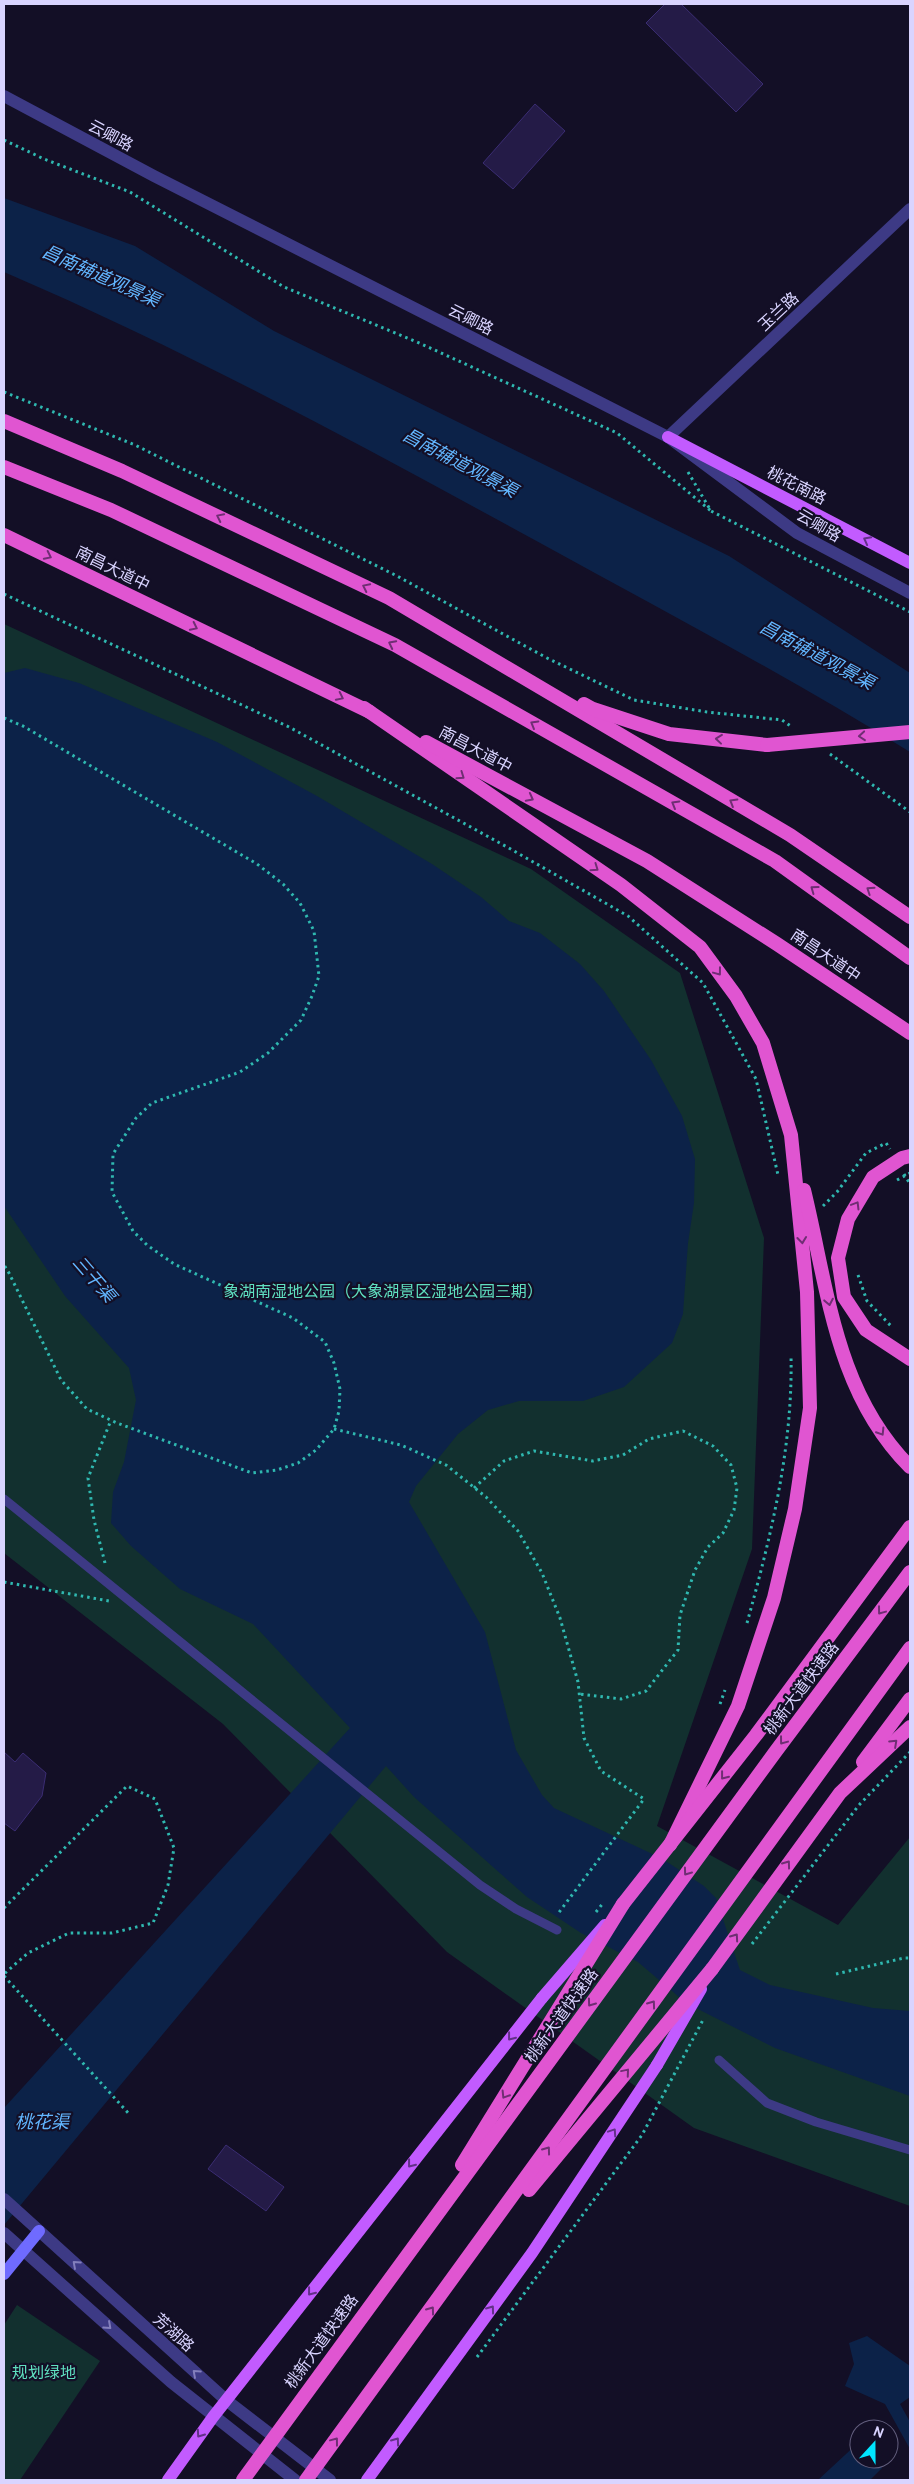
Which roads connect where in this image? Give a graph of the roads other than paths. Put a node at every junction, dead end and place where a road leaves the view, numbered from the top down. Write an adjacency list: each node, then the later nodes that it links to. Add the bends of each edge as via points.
1 (4, 96): 4 (street, 云卿路, via 154,176)
2 (910, 209): 4 (street, 玉兰路)
3 (4, 421): 9 (highway, one-way to 3, via 122,471)
4 (668, 437): 7 (main road, 桃花南路, one-way to 4); 8 (street, 云卿路, via 797,533)
5 (4, 467): 13 (highway, one-way to 5, via 775,861 395,645 111,510)
6 (4, 535): 10 (highway, 南昌大道中, one-way to 10)
7 (910, 563)
8 (910, 593)
9 (389, 598): 11 (highway, one-way to 9, bridge, via 767,745 669,734 593,710); 12 (highway, one-way to 9, via 790,835)
10 (364, 708): 14 (highway, 南昌大道中, one-way to 14, via 647,861); 15 (highway, one-way to 15, via 621,885 700,947 736,996 763,1043)
11 (910, 732)
12 (910, 917)
13 (910, 958)
14 (910, 1033)
15 (791, 1135): 18 (highway, one-way to 18, via 833,1324 856,1392 891,1448); 26 (highway, one-way to 26, via 807,1292 810,1408 795,1509 774,1598 738,1706)
16 (910, 1156): 17 (highway, one-way to 16, via 866,1330 844,1297 838,1258 848,1219 874,1177)
17 (910, 1359)
18 (910, 1467)
19 (4, 1499): 28 (lane, via 480,1885 516,1910)
20 (910, 1527): 26 (highway, one-way to 26)
21 (910, 1572): 36 (highway, 桃新大道快速路, one-way to 36, bridge)
22 (910, 1648): 38 (highway, one-way to 22, bridge)
23 (910, 1700): 25 (highway)
24 (910, 1727): 25 (highway, one-way to 24)
25 (840, 1793): 29 (highway, one-way to 25)
26 (670, 1845): 27 (highway)
27 (623, 1904): 36 (highway, one-way to 36, bridge); 39 (main road, one-way to 39, bridge, via 542,1998)
28 (553, 1928)
29 (712, 1970): 38 (highway, one-way to 29, bridge); 46 (main road, one-way to 29, bridge, via 532,2253 657,2065)
30 (720, 2060): 31 (lane, via 767,2103 816,2122)
31 (910, 2150)
32 (4, 2199): 33 (street, 芳湖路)
33 (39, 2231): 35 (main road); 39 (street, 芳湖路, one-way to 33)
34 (5, 2234): 35 (street)
35 (22, 2250): 37 (main road); 40 (street, one-way to 40)
36 (408, 2253): 42 (highway, 桃新大道快速路, bridge)
37 (4, 2274)
38 (450, 2285): 44 (highway, one-way to 38, bridge)
39 (226, 2400): 40 (main road); 45 (street, 芳湖路)
40 (213, 2416): 41 (main road, one-way to 41); 43 (street)
41 (168, 2480)
42 (243, 2480)
43 (295, 2480)
44 (306, 2480)
45 (330, 2480)
46 (367, 2480)

